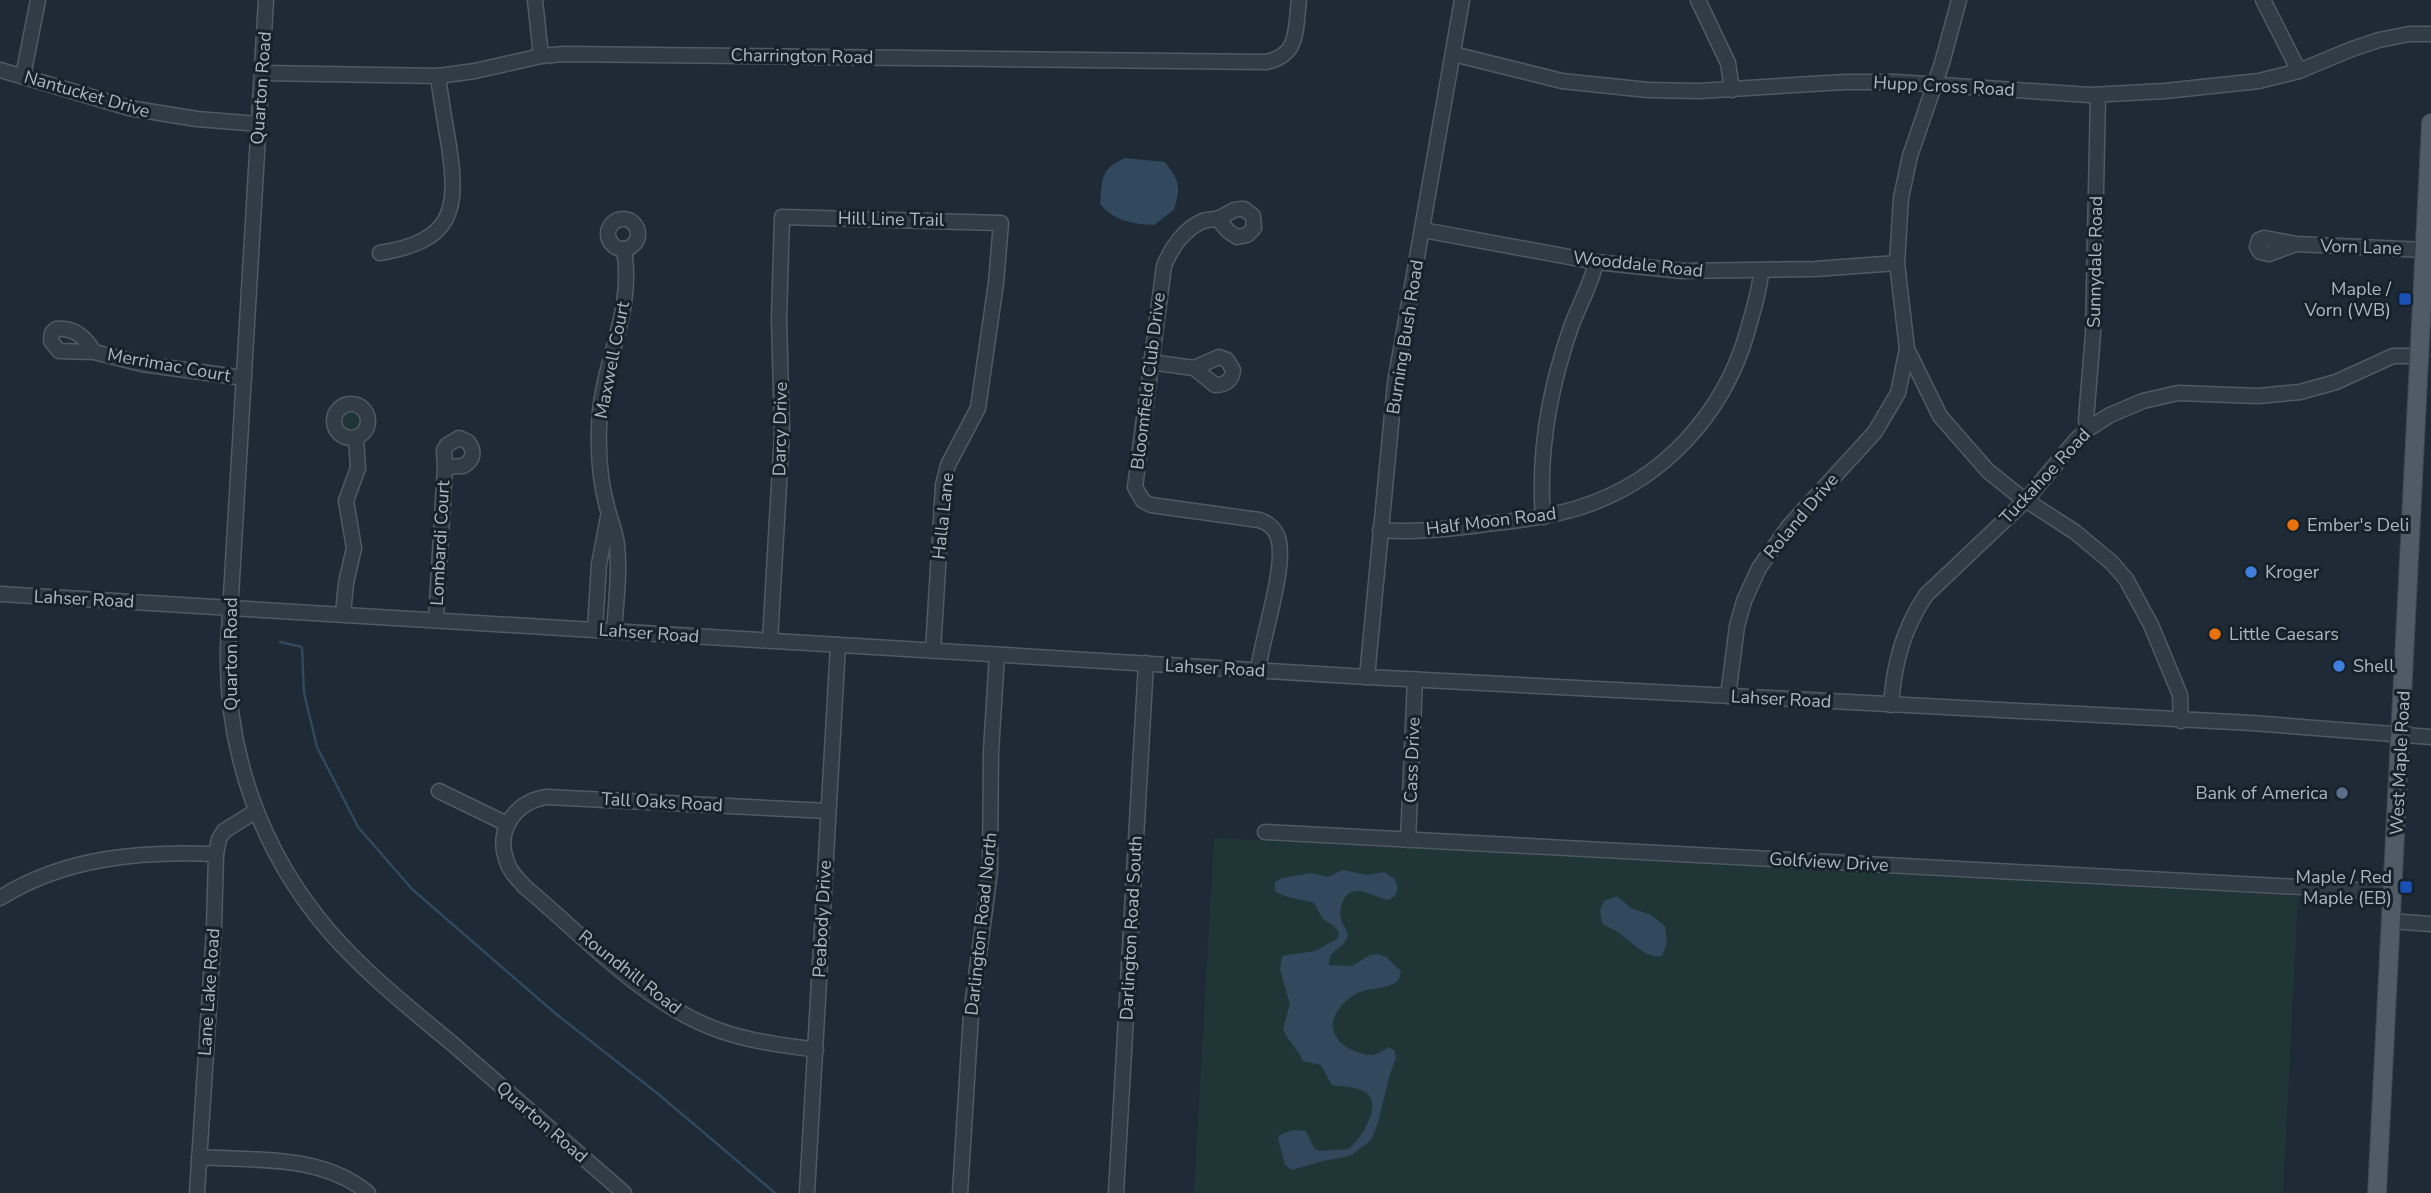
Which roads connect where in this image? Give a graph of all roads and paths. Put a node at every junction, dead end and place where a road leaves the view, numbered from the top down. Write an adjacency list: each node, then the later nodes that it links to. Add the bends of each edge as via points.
1 (38, 0): 15 (street)
2 (266, 0): 14 (street, Quarton Road)
3 (536, 0): 11 (street)
4 (1299, 0): 11 (street, Charrington Road, via 1289,51 1266,62)
5 (1462, 0): 10 (street, Burning Bush Road)
6 (1698, 0): 18 (street, via 1728,63)
7 (1959, 0): 17 (street)
8 (2263, 0): 13 (street)
9 (2431, 34): 13 (street, Hupp Cross Road, via 2379,40)
10 (1453, 54): 18 (street, Hupp Cross Road, via 1562,81 1675,91); 25 (street, Burning Bush Road)
11 (541, 56): 16 (street, Charrington Road)
12 (0, 70): 15 (street, Nantucket Drive)
13 (2299, 71): 19 (street, Hupp Cross Road, via 2220,86)
14 (262, 74): 16 (street, Charrington Road); 21 (street, Quarton Road)
15 (23, 76): 21 (street, Nantucket Drive, via 129,108)
16 (438, 76): 29 (street, via 453,169 452,207 426,239 407,249)
17 (1934, 83): 18 (street, Hupp Cross Road, via 1844,82); 19 (street, Hupp Cross Road); 31 (street, via 1909,156)
18 (1732, 90)
19 (2098, 95): 42 (street, Sunnydale Road)
20 (2431, 123): 28 (main road, West Maple Road)
21 (258, 124): 38 (street, Quarton Road)
22 (782, 217): 24 (street, Hill Line Trail); 55 (street, Darcy Drive, via 782,432)
23 (1219, 219): 36 (street, Bloomfield Club Drive, via 1204,220 1185,232 1168,256)
24 (1001, 223): 57 (street, Halla Lane, via 978,408 948,465 943,485)
25 (1423, 230): 30 (street, Wooddale Road); 48 (street, Burning Bush Road, via 1399,358)
26 (2296, 244): 28 (street, Vorn Lane)
27 (624, 249): 46 (street, Maxwell Court, via 623,316 599,416)
28 (2425, 250): 35 (main road, West Maple Road)
29 (380, 253)
30 (1596, 262): 32 (street, Wooddale Road, via 1682,271); 47 (street, via 1552,396 1543,460)
31 (1897, 263): 32 (street, Wooddale Road); 33 (street)
32 (1761, 271): 47 (street, Half Moon Road, via 1735,370 1692,435 1627,487)
33 (1907, 349): 39 (street); 40 (street, Roland Drive)
34 (94, 352): 38 (street, Merrimac Court, via 142,364)
35 (2421, 356): 41 (main road, West Maple Road); 42 (street, Tuckahoe Road, via 2393,356 2336,382 2292,393 2168,395 2132,405)
36 (1150, 362): 37 (street); 60 (street, Bloomfield Club Drive, via 1135,480 1138,495 1152,505 1259,520 1269,523 1278,535 1278,569)
37 (1194, 368)
38 (244, 378): 50 (street, Quarton Road)
39 (1926, 391): 40 (street); 45 (street, via 1940,416 1988,471)
40 (1898, 393): 63 (street, Roland Drive, via 1875,432 1789,526 1759,568 1737,626)
41 (2424, 414): 66 (main road, West Maple Road)
42 (2088, 429): 45 (street, Tuckahoe Road)
43 (356, 438): 51 (street, via 358,468 346,501 354,548)
44 (445, 467): 52 (street, Lombardi Court)
45 (2026, 500): 64 (street, Tuckahoe Road, via 1940,580 1914,612 1898,654); 65 (street, via 2075,532 2126,579 2180,695)
46 (608, 512): 53 (street, Maxwell Court); 54 (street, Maxwell Court, via 617,546)
47 (1544, 517): 48 (street, Half Moon Road)
48 (1380, 530): 61 (street, Burning Bush Road)
49 (0, 594): 50 (street, Lahser Road)
50 (230, 608): 51 (street, Lahser Road); 69 (street, Quarton Road, via 230,708)
51 (343, 614): 52 (street, Lahser Road)
52 (436, 620): 53 (street, Lahser Road)
53 (595, 629): 54 (street, Lahser Road)
54 (614, 631): 55 (street, Lahser Road)
55 (770, 641): 56 (street, Lahser Road)
56 (838, 645): 57 (street, Lahser Road); 70 (street, Peabody Drive)
57 (933, 651): 58 (street, Lahser Road)
58 (997, 655): 59 (street, Lahser Road); 85 (street, Darlington Road North, via 991,863 971,1014)
59 (1146, 663): 60 (street, Lahser Road); 86 (street, Darlington Road South)
60 (1258, 670): 61 (street, Lahser Road)
61 (1367, 677): 62 (street, Lahser Road)
62 (1415, 679): 63 (street, Lahser Road); 73 (street, Cass Drive)
63 (1728, 696): 64 (street, Lahser Road)
64 (1891, 705): 65 (street, Lahser Road)
65 (2181, 721): 66 (street, Lahser Road)
66 (2401, 734): 67 (street, Lahser Road); 75 (main road, West Maple Road)
67 (2431, 737)
68 (439, 791): 71 (street)
69 (256, 811): 74 (street, Lane Lake Road, via 224,831); 83 (street, Quarton Road, via 301,895 343,947)
70 (828, 811): 71 (street, Tall Oaks Road, via 558,796 528,802); 79 (street, Peabody Drive)
71 (507, 824): 79 (street, Roundhill Road, via 503,846 512,873 641,986 685,1016 720,1031)
72 (1265, 832): 73 (street, Golfview Drive)
73 (1408, 840): 75 (street, Golfview Drive)
74 (216, 854): 76 (street, via 156,853 78,864); 80 (street, Lane Lake Road)
75 (2393, 892): 77 (main road, West Maple Road)
76 (0, 898)
77 (2391, 921): 78 (street); 87 (main road, West Maple Road)
78 (2431, 924)
79 (816, 1050): 84 (street, Peabody Drive)
80 (199, 1157): 81 (street, Lane Lake Road); 82 (street, via 314,1166 341,1174)
81 (197, 1193)
82 (368, 1193)
83 (624, 1193)
84 (807, 1193)
85 (960, 1193)
86 (1116, 1193)
87 (2376, 1193)

